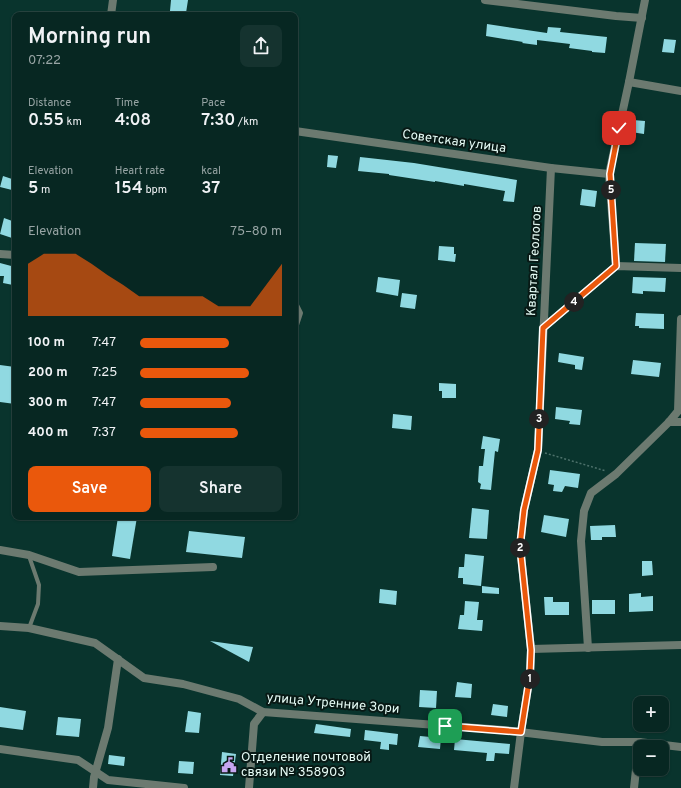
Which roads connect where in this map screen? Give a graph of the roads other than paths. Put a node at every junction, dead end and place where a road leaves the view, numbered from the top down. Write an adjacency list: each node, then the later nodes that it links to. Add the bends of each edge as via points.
1 (113, 0): 4 (street)
2 (485, 0): 5 (street)
3 (645, 0): 5 (street)
4 (111, 12)
5 (642, 18): 6 (street)
6 (629, 82): 7 (street); 10 (street)
7 (681, 91)
8 (298, 131): 9 (street, Советская улица)
9 (551, 168): 10 (street, Советская улица); 18 (street, Квартал Геологов)
10 (610, 174): 13 (street)
11 (0, 254): 12 (street)
12 (12, 255)
13 (616, 266): 14 (street); 18 (street)
14 (681, 268)
15 (298, 307): 17 (lane, via 301,313)
16 (681, 319): 19 (street, via 678,411)
17 (298, 322)
18 (543, 328): 28 (street, Квартал Геологов, via 538,450 524,510 520,546)
19 (669, 422): 20 (street); 27 (street, via 616,474 592,493 584,511 581,541)
20 (681, 422)
21 (0, 550): 22 (street)
22 (29, 556): 23 (street, via 80,572); 25 (lane, via 39,586 38,604)
23 (213, 567)
24 (0, 626): 25 (street, улица Утренние Зори)
25 (29, 628): 29 (street, улица Утренние Зори, via 96,643)
26 (681, 644): 27 (street)
27 (588, 648): 28 (street)
28 (531, 650): 31 (street, Квартал Геологов, via 530,675)
29 (118, 659): 30 (street, улица Утренние Зори, via 144,678 183,684 239,699); 36 (street, via 108,728)
30 (263, 712): 31 (street, улица Утренние Зори); 40 (street, via 254,724)
31 (521, 732): 32 (street, улица Утренние Зори, via 602,742); 41 (street, Квартал Геологов)
32 (633, 742)
33 (669, 746): 34 (street, улица Утренние Зори)
34 (681, 747)
35 (0, 749): 36 (street, via 78,760)
36 (96, 772): 38 (street); 39 (street, via 108,780)
37 (635, 776): 42 (street)
38 (93, 788)
39 (184, 788)
40 (249, 788)
41 (514, 788)
42 (634, 788)

